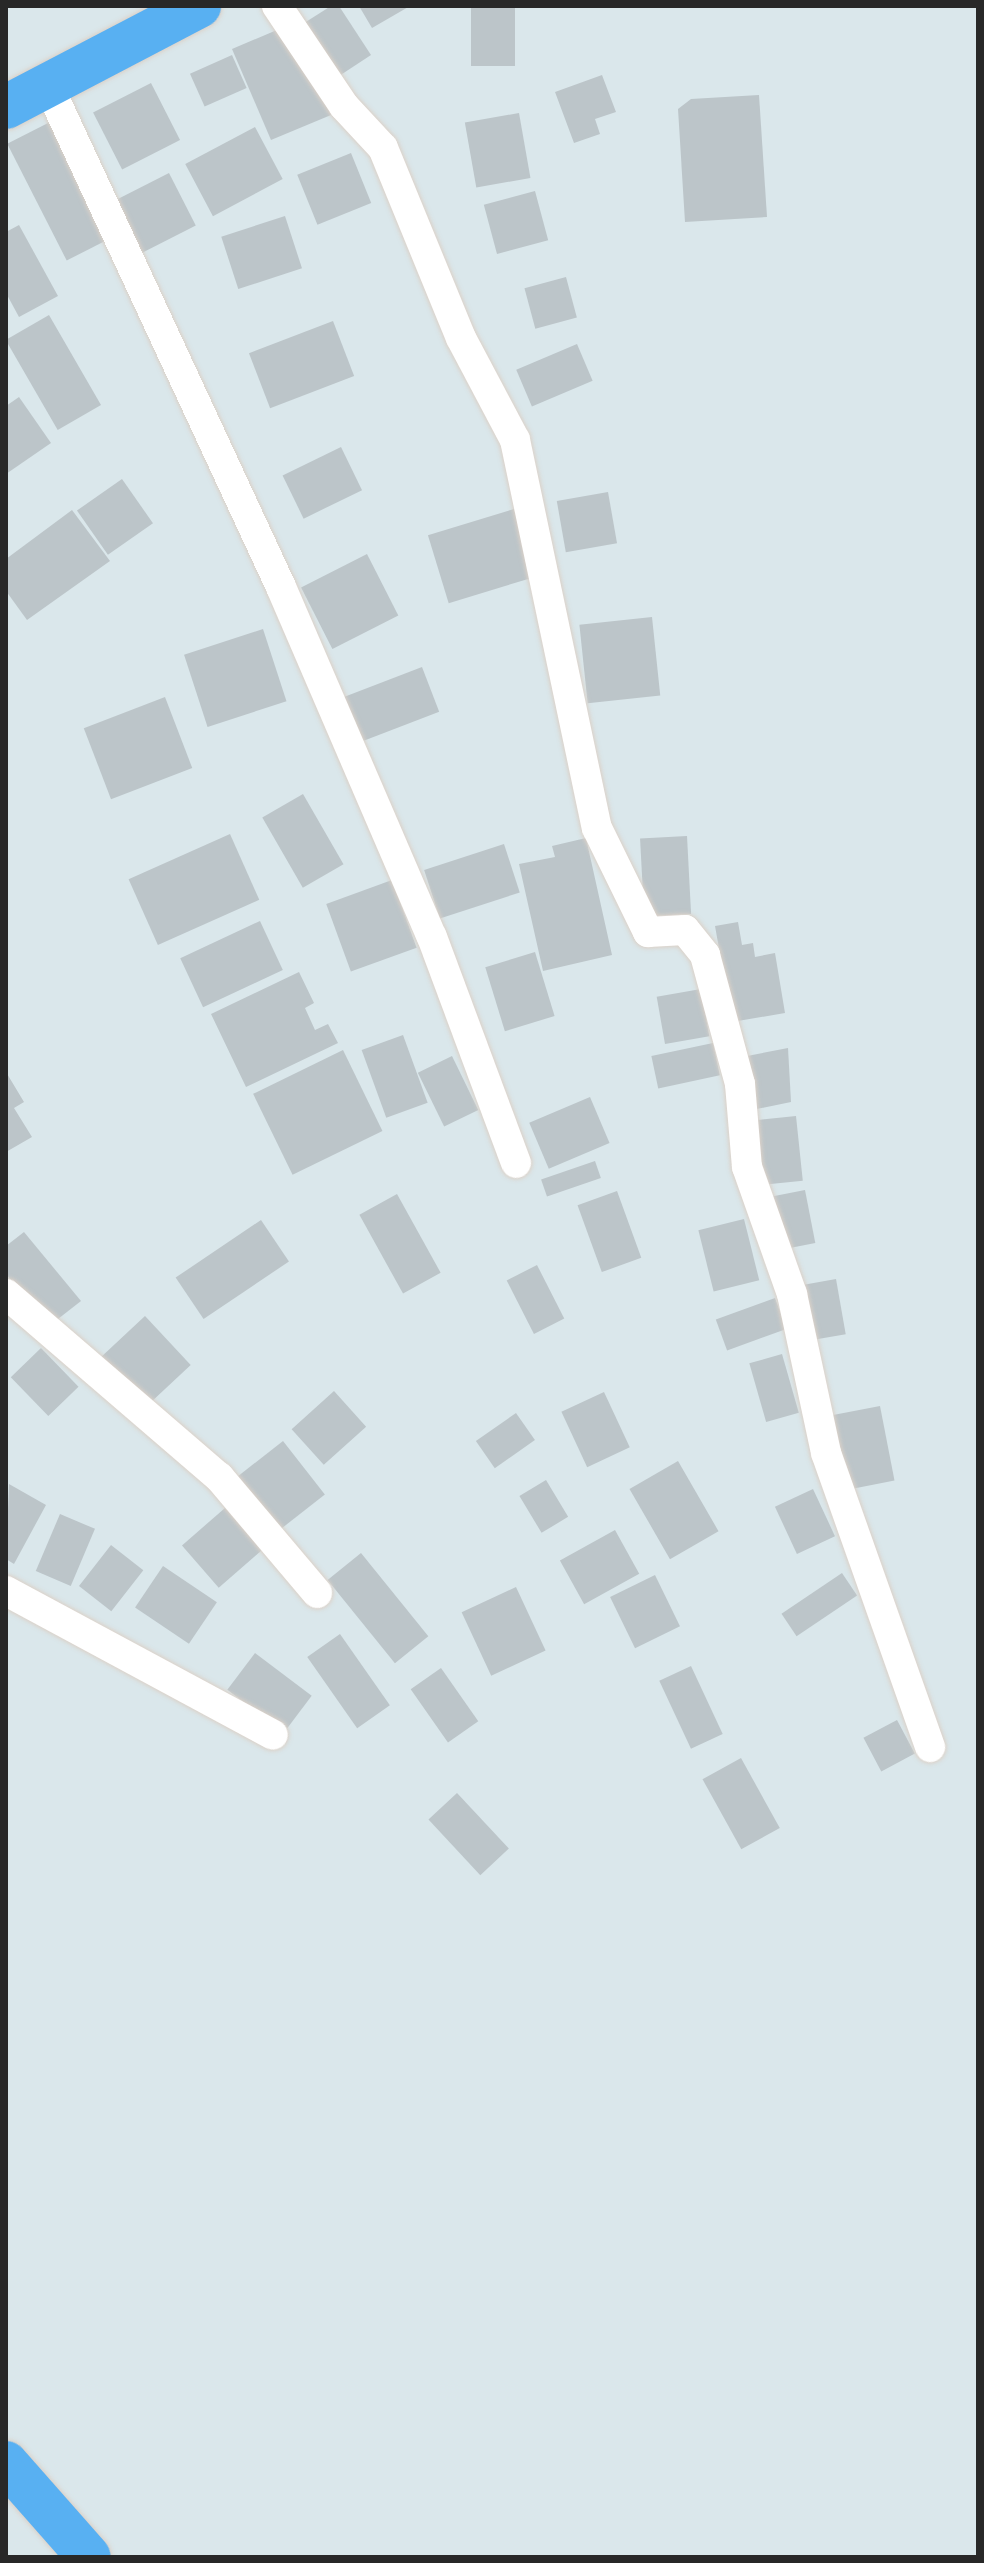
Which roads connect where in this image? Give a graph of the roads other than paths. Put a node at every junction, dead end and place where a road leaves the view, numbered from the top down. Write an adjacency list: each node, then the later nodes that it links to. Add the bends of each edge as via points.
1 (199, 6): 3 (main road)
2 (277, 6): 10 (street, via 344,106 383,148 461,338 515,440 597,828 648,932 685,930 705,955 740,1084 747,1167 792,1294 826,1453)
3 (48, 85): 4 (main road); 5 (street, via 288,601 432,937)
4 (6, 107)
5 (516, 1163)
6 (6, 1294): 8 (street, via 219,1477)
7 (6, 1591): 9 (street)
8 (317, 1593)
9 (273, 1735)
10 (930, 1747)
11 (6, 2463): 12 (main road)
12 (89, 2557)

